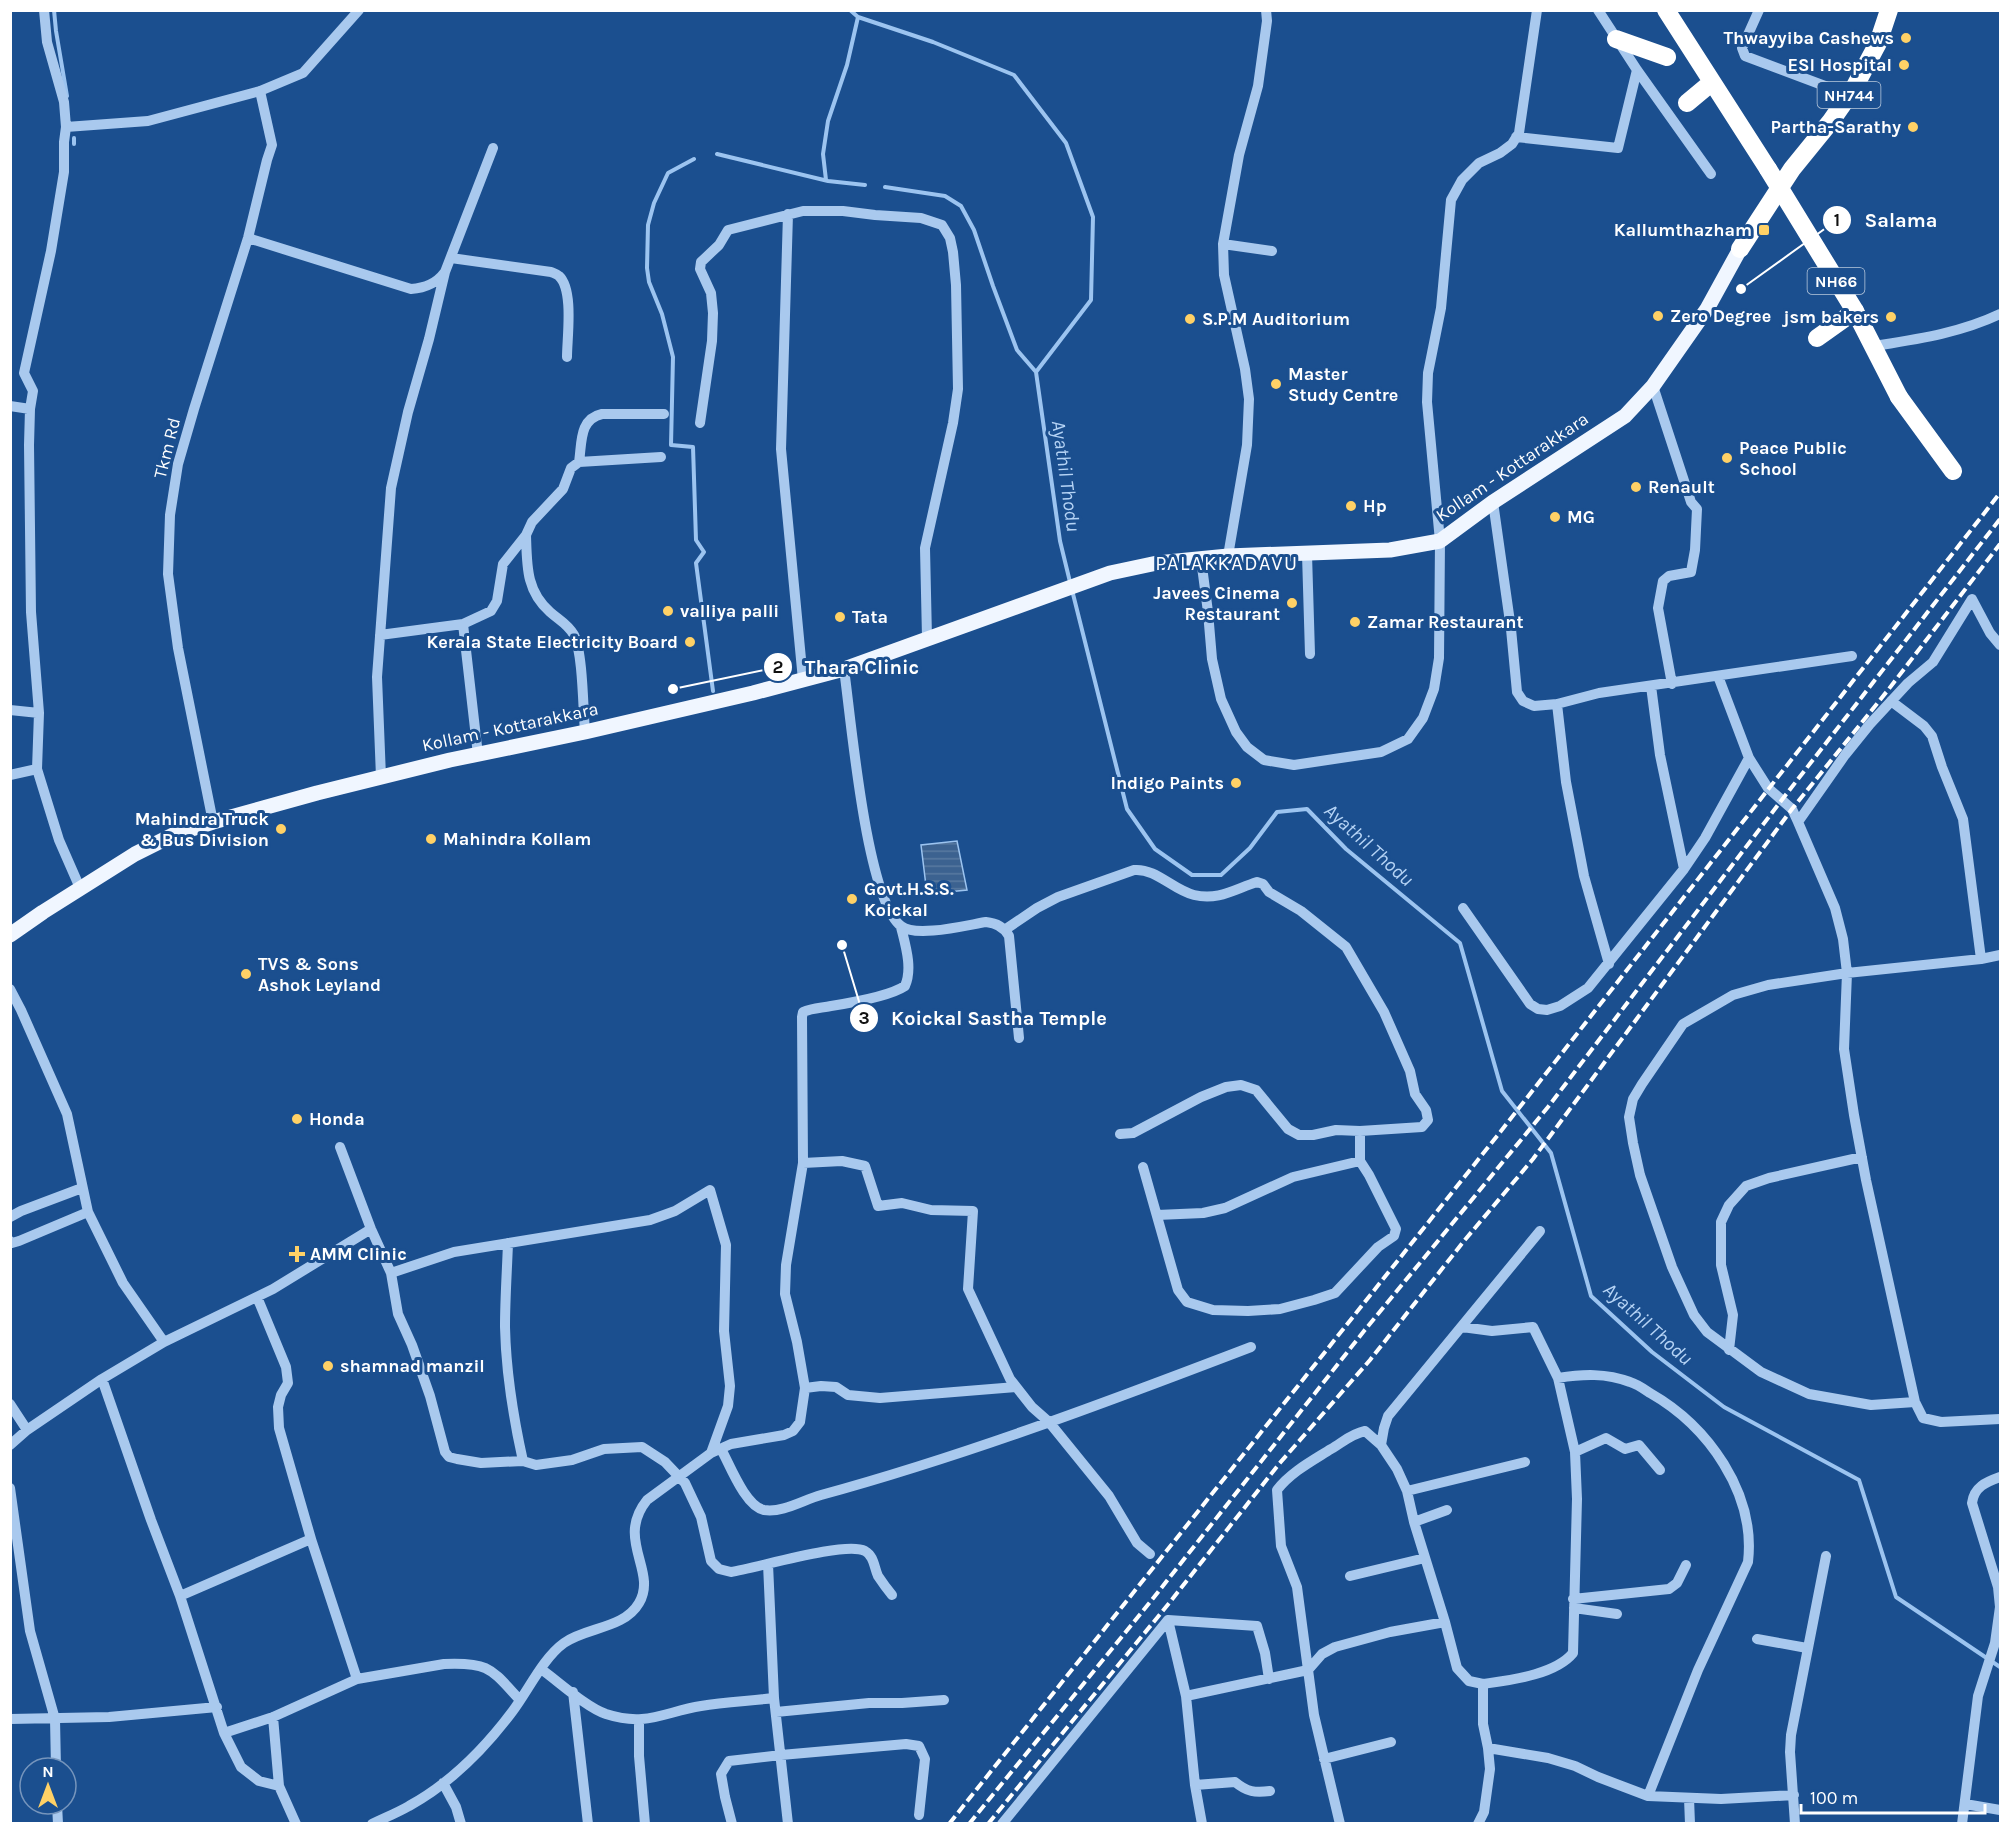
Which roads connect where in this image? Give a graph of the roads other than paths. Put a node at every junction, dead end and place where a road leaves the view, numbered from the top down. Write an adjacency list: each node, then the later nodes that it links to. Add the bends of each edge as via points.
1 (44, 10): 16 (street)
2 (359, 10): 13 (street, via 303,73)
3 (1266, 10): 22 (street, via 1258,87 1239,155)
4 (1537, 10): 17 (street, via 1525,101)
5 (1598, 10): 9 (street)
6 (1759, 10): 14 (street, via 1742,48 1745,56)
7 (1889, 10): 14 (highway, NH744, via 1878,43)
8 (1671, 17): 12 (highway, NH66)
9 (1616, 39): 10 (highway); 11 (street)
10 (1667, 57)
11 (1636, 70): 17 (street, via 1618,148); 19 (street)
12 (1711, 83): 15 (highway); 27 (highway, NH66, bridge)
13 (260, 91): 16 (street, via 148,121); 21 (street, Tkm Rd, via 272,145)
14 (1849, 95): 23 (highway, NH744, via 1792,169)
15 (1687, 104)
16 (66, 127): 34 (street, via 64,172 53,242 24,373 33,391)
17 (1516, 137): 42 (street, via 1462,180 1451,200 1427,402)
18 (493, 148): 25 (street)
19 (1711, 174)
20 (788, 214): 36 (street, via 728,230 720,245 701,262 713,313); 48 (street, via 843,211 921,219 942,225 950,238 956,285 958,389 925,548); 54 (street, via 781,449)
21 (248, 238): 26 (street, via 411,289 432,284); 67 (street, Tkm Rd, via 178,464 170,515 168,574 178,648)
22 (1223, 244): 24 (street); 44 (street, via 1224,275 1249,399 1247,445)
23 (1740, 249): 32 (main road, Kollam - Kottarakkara, via 1707,309)
24 (1272, 251)
25 (451, 258): 26 (street); 31 (street, via 551,272 560,277 568,304)
26 (445, 272): 47 (street, via 391,488)
27 (1855, 311): 29 (highway); 30 (highway, NH66, bridge)
28 (2001, 314): 30 (street, via 1958,330)
29 (1817, 338)
30 (1874, 346): 39 (highway, NH66, bridge, via 1899,397)
31 (567, 357)
32 (1653, 386): 40 (main road, Kollam - Kottarakkara, via 1625,416); 55 (street, via 1697,510 1691,572 1663,581 1659,608)
33 (10, 406): 34 (street)
34 (30, 409): 60 (street, via 31,612)
35 (664, 414): 38 (street, via 594,415 586,423)
36 (700, 423)
37 (661, 457): 38 (street)
38 (579, 462): 41 (street, via 571,468 563,489 532,522)
39 (1953, 471)
40 (1493, 502): 42 (main road, Kollam - Kottarakkara); 58 (street, via 1517,692 1523,701 1534,706)
41 (526, 536): 46 (street, via 503,564 497,601 491,611); 61 (street, via 531,586 540,603 568,625 575,636)
42 (1440, 541): 43 (main road, Kollam - Kottarakkara, via 1390,550); 45 (street, via 1439,658 1434,689 1423,718 1408,739 1381,752 1294,765 1264,760 1247,747 1228,716 1212,659)
43 (1307, 554): 44 (main road, Kollam - Kottarakkara); 50 (street)
44 (1228, 556): 45 (main road, Kollam - Kottarakkara)
45 (1201, 559): 48 (main road, Kollam - Kottarakkara, via 1110,573)
46 (463, 624): 47 (street); 62 (street)
47 (380, 634): 66 (street, via 377,677)
48 (927, 638): 52 (main road, Kollam - Kottarakkara)
49 (2001, 645): 57 (street, via 1972,599 1933,662)
50 (1310, 654)
51 (1852, 656): 53 (street)
52 (844, 669): 54 (main road, Kollam - Kottarakkara); 72 (street, via 868,842 884,899)
53 (1718, 676): 55 (street); 63 (street)
54 (803, 680): 61 (main road, Kollam - Kottarakkara)
55 (1672, 684): 56 (street)
56 (1651, 686): 58 (street); 69 (street, via 1660,755)
57 (1891, 701): 68 (street, via 1845,755); 76 (street, via 1932,736 1963,819)
58 (1557, 704): 77 (street, via 1566,782 1584,876)
59 (10, 710): 60 (street)
60 (39, 713): 64 (street)
61 (585, 732): 62 (main road, Kollam - Kottarakkara)
62 (478, 755): 66 (main road, Kollam - Kottarakkara)
63 (1749, 758): 68 (street, via 1768,788 1792,809); 69 (street)
64 (37, 769): 65 (street); 70 (street, via 59,840)
65 (10, 775)
66 (381, 777): 67 (main road, Kollam - Kottarakkara)
67 (213, 822): 70 (main road, Kollam - Kottarakkara, via 135,854)
68 (1798, 822): 78 (street, via 1835,908 1844,939)
69 (1684, 869): 77 (street)
70 (81, 888): 74 (main road, Kollam - Kottarakkara)
71 (1463, 908): 77 (street, via 1530,1004 1538,1009 1547,1010 1571,1000)
72 (901, 927): 73 (street, via 912,931 993,922); 86 (street, via 908,961 905,986 803,1012)
73 (1006, 929): 80 (street); 81 (street, via 1058,897 1134,870 1144,869 1193,895 1229,894 1257,882 1263,884 1346,947 1384,1012 1410,1071 1415,1094 1426,1110 1428,1120 1422,1127)
74 (10, 935)
75 (2001, 955): 76 (street)
76 (1981, 959): 78 (street)
77 (1609, 964)
78 (1847, 973): 84 (street, via 1844,1049); 101 (street, via 1768,985 1720,1002 1683,1024 1633,1100 1629,1117 1640,1175 1672,1267 1694,1315)
79 (10, 989): 88 (street, via 67,1114)
80 (1019, 1038)
81 (1360, 1131): 82 (street, via 1299,1135 1288,1129 1256,1090 1241,1085 1218,1090 1133,1133); 85 (street)
82 (1120, 1134)
83 (340, 1147): 92 (street)
84 (1862, 1156): 101 (street, via 1746,1186 1729,1205 1721,1222 1720,1250 1733,1315); 106 (street)
85 (1360, 1161): 90 (street, via 1293,1178 1225,1208); 90 (street, via 1396,1229 1394,1236 1378,1247 1335,1293 1280,1309 1213,1310 1187,1302 1178,1290)
86 (802, 1163): 104 (street, via 842,1161 865,1166 878,1206 902,1203 931,1210 973,1211 968,1288); 105 (street, via 785,1294)
87 (1143, 1167): 90 (street)
88 (82, 1188): 89 (street); 91 (street)
89 (88, 1212): 94 (street, via 20,1242); 99 (street, via 123,1283)
90 (1157, 1215)
91 (10, 1217)
92 (372, 1229): 96 (street); 97 (street)
93 (1540, 1231): 98 (street)
94 (10, 1241)
95 (508, 1243): 96 (street, via 454,1252); 113 (street, via 650,1220 675,1211 710,1190 726,1245 724,1331 730,1386); 115 (street, via 506,1357)
96 (391, 1273): 115 (street, via 398,1314 430,1396 445,1452 457,1460 481,1463)
97 (256, 1297): 99 (street); 124 (street, via 286,1367 288,1383 278,1407 279,1428)
98 (1462, 1328): 102 (street, via 1533,1327); 112 (street, via 1388,1416)
99 (164, 1342): 103 (street)
100 (1251, 1347): 109 (street)
101 (1729, 1350): 106 (street, via 1761,1372 1809,1394 1871,1405)
102 (1558, 1378): 114 (street); 168 (street, via 1587,1373 1608,1376 1631,1382 1672,1406 1710,1445 1733,1480 1748,1527 1748,1562 1698,1670)
103 (102, 1379): 110 (street); 133 (street)
104 (1016, 1387): 105 (street, via 880,1398 848,1395 836,1387); 109 (street)
105 (805, 1388): 113 (street, via 800,1422 793,1431 731,1444)
106 (1915, 1402): 108 (street, via 1923,1418 1941,1422)
107 (10, 1404): 110 (street)
108 (2001, 1419)
109 (1049, 1422): 113 (street, via 777,1510 763,1510 749,1502); 125 (street, via 1109,1496 1137,1543)
110 (27, 1430): 111 (street)
111 (10, 1445)
112 (1381, 1445): 121 (street); 142 (street, via 1365,1431 1356,1433 1313,1459 1277,1490 1281,1546 1297,1587)
113 (716, 1451): 118 (street)
114 (1575, 1452): 117 (street, via 1606,1438 1625,1449 1639,1445); 134 (street)
115 (523, 1461): 118 (street, via 536,1465 572,1460 604,1449 642,1447)
116 (1525, 1462): 121 (street)
117 (1659, 1470)
118 (678, 1476): 128 (street, via 701,1517 711,1561 731,1572); 141 (street, via 639,1510 633,1533 645,1587 633,1612 564,1643)
119 (2001, 1477): 131 (street, via 1979,1487 1972,1503)
120 (10, 1488): 155 (street, via 30,1630)
121 (1407, 1491): 123 (street)
122 (1447, 1510): 123 (street)
123 (1414, 1522): 127 (street)
124 (311, 1539): 133 (street); 143 (street)
125 (1150, 1554)
126 (1826, 1556): 140 (street)
127 (1425, 1558): 130 (street); 137 (street)
128 (768, 1564): 132 (street, via 831,1551 865,1551); 148 (street)
129 (1686, 1565): 134 (street, via 1677,1583 1669,1589)
130 (1350, 1576)
131 (1999, 1586): 138 (street)
132 (892, 1595)
133 (180, 1596): 151 (street)
134 (1574, 1603): 135 (street); 145 (street, via 1573,1653 1567,1661 1516,1680)
135 (1617, 1614)
136 (1168, 1620): 144 (street, via 1257,1626); 147 (street); 180 (street)
137 (1445, 1622): 142 (street, via 1335,1647 1322,1654); 145 (street, via 1457,1668 1469,1681)
138 (1999, 1629): 170 (street, via 1978,1696)
139 (1757, 1639): 140 (street)
140 (1808, 1648): 167 (street, via 1793,1718 1790,1752)
141 (542, 1669): 146 (street); 149 (street)
142 (1308, 1670): 144 (street); 162 (street)
143 (357, 1679): 149 (street, via 444,1664 473,1664 490,1670); 153 (street)
144 (1269, 1679): 147 (street)
145 (1483, 1684): 159 (street, via 1483,1724)
146 (573, 1692): 156 (street, via 605,1713); 173 (street)
147 (1186, 1696): 164 (street)
148 (774, 1698): 152 (street); 156 (street, via 700,1706)
149 (520, 1700): 163 (street, via 482,1747)
150 (944, 1700): 152 (street)
151 (217, 1707): 155 (street); 157 (street)
152 (776, 1712): 160 (street)
153 (273, 1717): 157 (street); 165 (street)
154 (10, 1719): 155 (street)
155 (55, 1719): 161 (street)
156 (639, 1720): 177 (street)
157 (224, 1733): 165 (street, via 241,1767 259,1781)
158 (1392, 1742): 162 (street)
159 (1488, 1748): 168 (street, via 1575,1766); 183 (street, via 1490,1769 1484,1812)
160 (781, 1755): 172 (street, via 919,1746 925,1759); 178 (street, via 729,1761 724,1768 721,1774); 179 (street)
161 (56, 1756)
162 (1324, 1759): 182 (street)
163 (443, 1783): 175 (street, via 410,1806); 176 (street)
164 (1195, 1785): 166 (street, via 1235,1782 1244,1790); 181 (street)
165 (279, 1786): 174 (street)
166 (1270, 1791)
167 (1794, 1795): 169 (street); 185 (street)
168 (1648, 1796): 169 (street)
169 (1689, 1798): 184 (street)
170 (1965, 1804): 171 (street); 186 (street)
171 (2001, 1810)
172 (919, 1815)
173 (585, 1822)
174 (296, 1824)
175 (372, 1824)
176 (461, 1824)
177 (645, 1824)
178 (732, 1824)
179 (789, 1824)
180 (1002, 1824)
181 (1202, 1824)
182 (1340, 1824)
183 (1478, 1824)
184 (1690, 1824)
185 (1795, 1824)
186 (1962, 1824)

